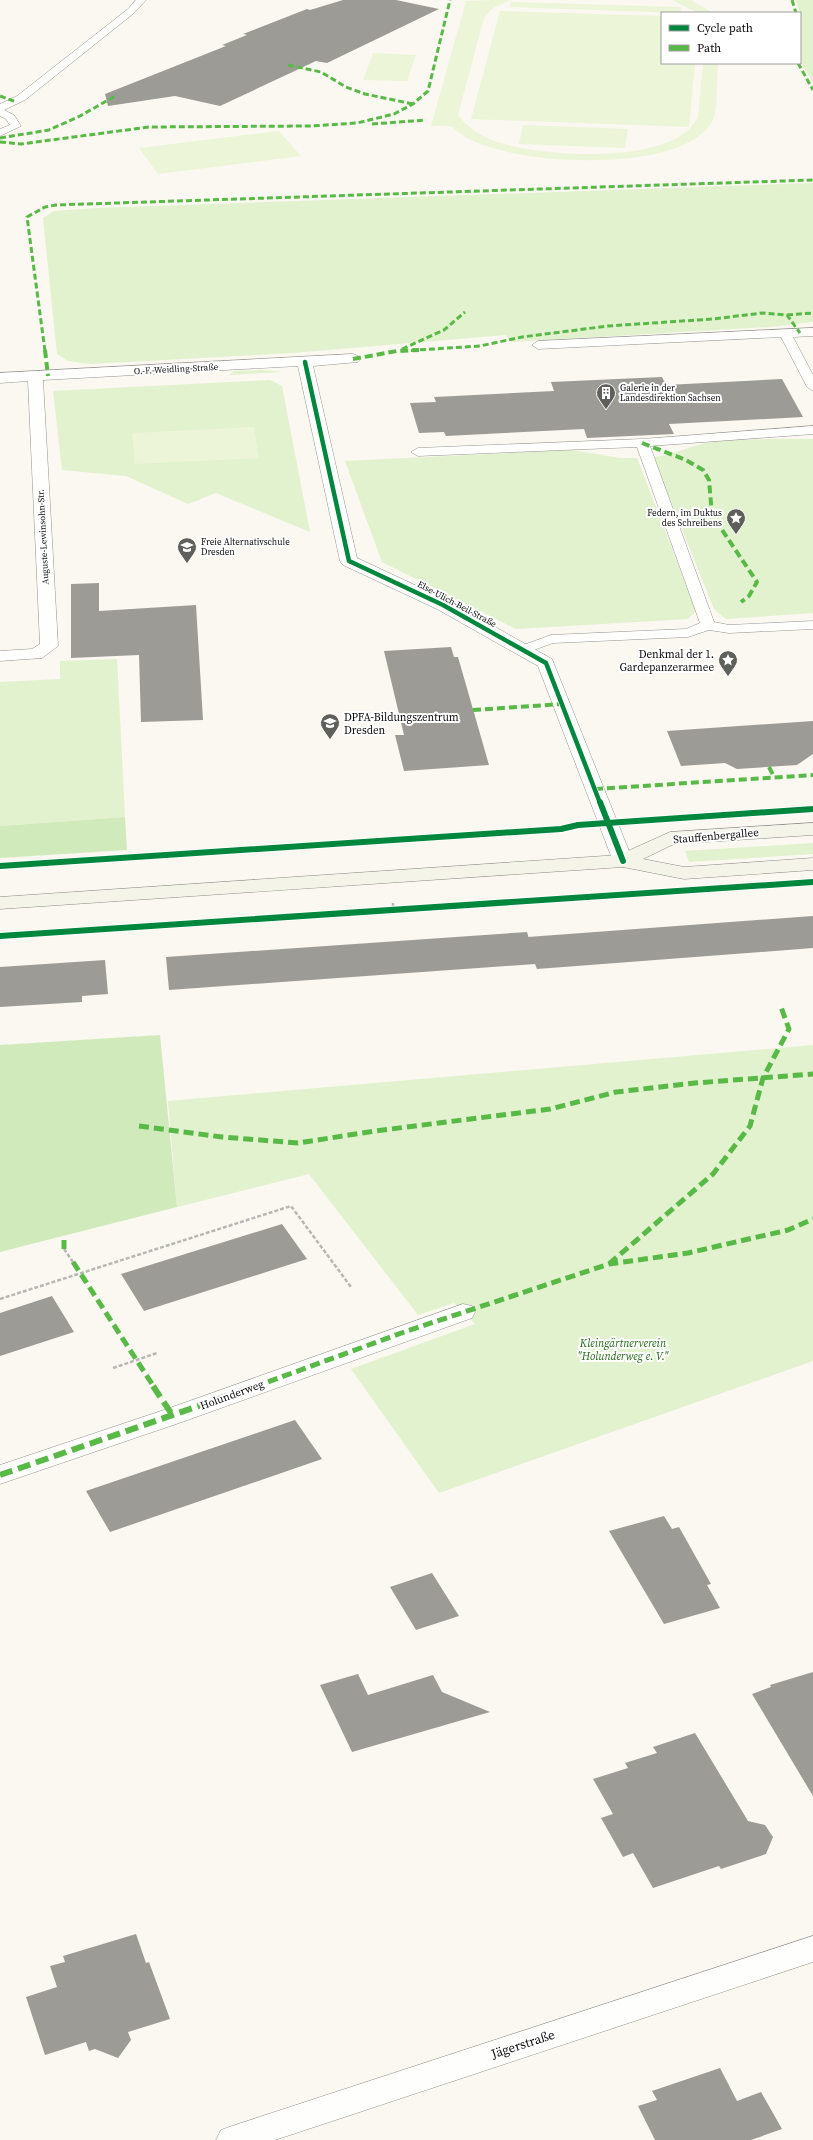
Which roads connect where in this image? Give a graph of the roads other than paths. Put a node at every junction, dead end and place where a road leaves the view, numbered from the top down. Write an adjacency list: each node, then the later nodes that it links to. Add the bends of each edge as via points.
1 (141, 0): 2 (lane, via 131,12 21,98)
2 (0, 108)
3 (0, 112): 4 (lane, via 10,117 16,126)
4 (0, 133)
5 (813, 332): 6 (lane)
6 (786, 335): 7 (lane, via 757,334); 12 (lane)
7 (538, 345)
8 (353, 359): 9 (street, O.-F.-Weidling-Straße)
9 (305, 362): 10 (street, O.-F.-Weidling-Straße); 18 (street, Else-Ulich-Beil-Straße, via 349,561 443,605)
10 (35, 377): 11 (street, O.-F.-Weidling-Straße); 19 (street, Auguste-Lewinsohn-Str., via 49,646 36,654)
11 (0, 378)
12 (813, 387)
13 (813, 430): 14 (lane)
14 (642, 443): 15 (lane); 17 (lane)
15 (418, 452)
16 (813, 624): 17 (lane, via 729,629)
17 (708, 625): 18 (lane, via 688,633 551,640)
18 (523, 650): 21 (street, Else-Ulich-Beil-Straße, via 546,663)
19 (0, 656)
20 (813, 829): 21 (main road, Stauffenbergallee, via 670,838)
21 (623, 861): 22 (main road, via 684,873); 23 (main road)
22 (813, 864)
23 (0, 903)
24 (463, 1312): 25 (street, Holunderweg)
25 (0, 1475)
26 (813, 1949): 27 (street, Jägerstraße)
27 (232, 2140)

